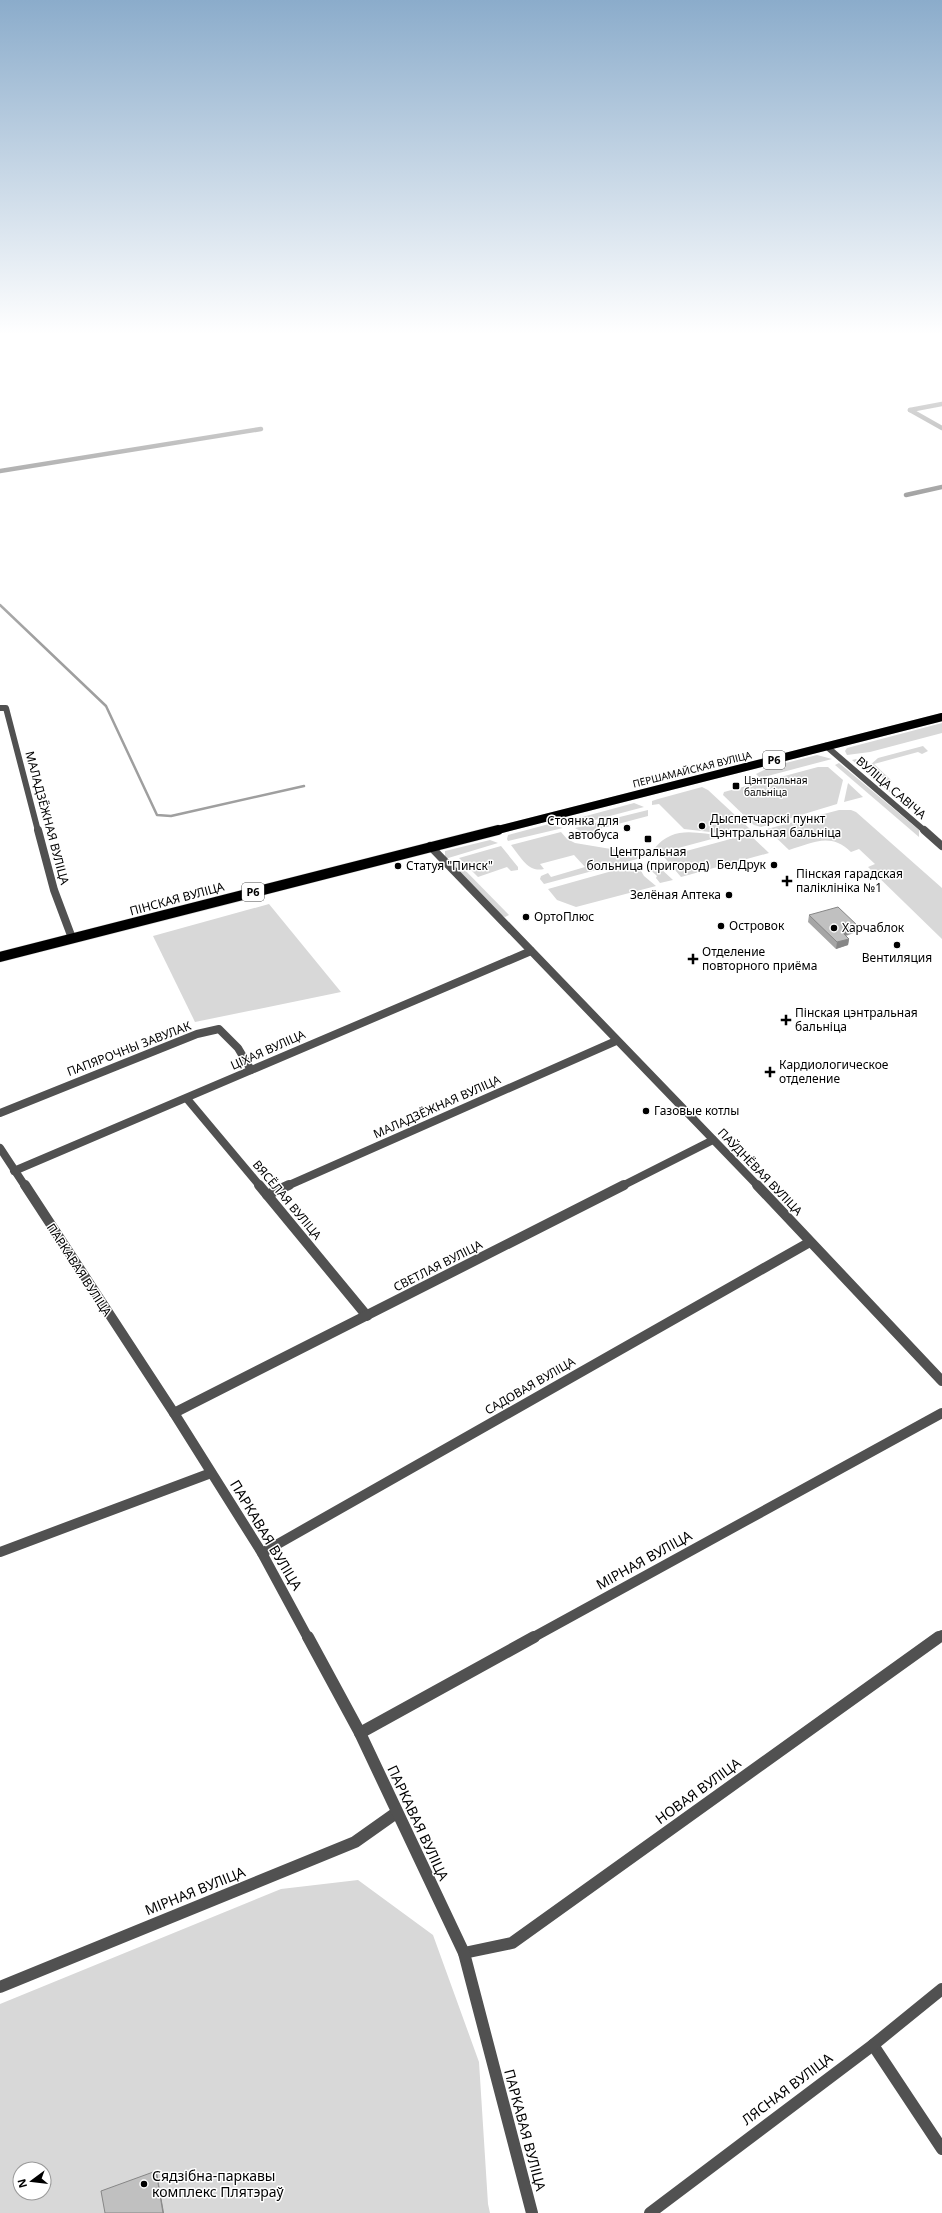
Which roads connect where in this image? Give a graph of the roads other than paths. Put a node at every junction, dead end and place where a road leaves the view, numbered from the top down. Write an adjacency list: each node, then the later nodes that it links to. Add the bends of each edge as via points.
1 (222, 435): 2 (street)
2 (0, 471)
3 (942, 487): 4 (street)
4 (906, 495)
5 (0, 708): 10 (street, МАЛАДЗЁЖНАЯ ВУЛІЦА, via 6,708 54,890)
6 (942, 717): 7 (main road, ПЕРШАМАЙСКАЯ ВУЛІЦА / Р6)
7 (826, 746): 8 (main road, ПЕРШАМАЙСКАЯ ВУЛІЦА / Р6); 9 (street, ВУЛІЦА САВІЧА)
8 (430, 846): 10 (main road, ПІНСКАЯ ВУЛІЦА / Р6); 11 (street, ПАЎДНЁВАЯ ВУЛІЦА)
9 (942, 846)
10 (72, 938): 12 (main road, ПІНСКАЯ ВУЛІЦА / Р6)
11 (531, 952): 13 (street, ПАЎДНЁВАЯ ВУЛІЦА); 14 (street, ЦІХАЯ ВУЛІЦА)
12 (0, 957)
13 (616, 1041): 17 (street, ПАЎДНЁВАЯ ВУЛІЦА); 20 (street, МАЛАДЗЁЖНАЯ ВУЛІЦА)
14 (252, 1070): 15 (street, ЦІХАЯ ВУЛІЦА); 16 (street, ПАПЯРОЧНЫ ЗАВУЛАК, via 238,1048 219,1029 197,1034)
15 (188, 1100): 19 (street, ЦІХАЯ ВУЛІЦА); 20 (street, ВЯСЁЛАЯ ВУЛІЦА)
16 (0, 1113)
17 (713, 1140): 21 (street, ПАЎДНЁВАЯ ВУЛІЦА); 22 (street, СВЕТЛАЯ ВУЛІЦА)
18 (0, 1148): 19 (street, ПАРКАВАЯ ВУЛІЦА)
19 (14, 1171): 24 (street, ПАРКАВАЯ ВУЛІЦА)
20 (267, 1195): 22 (street, ВЯСЁЛАЯ ВУЛІЦА)
21 (810, 1242): 23 (street, ПАЎДНЁВАЯ ВУЛІЦА); 28 (street, САДОВАЯ ВУЛІЦА)
22 (367, 1316): 24 (street, СВЕТЛАЯ ВУЛІЦА)
23 (942, 1381)
24 (174, 1412): 26 (street, ПАРКАВАЯ ВУЛІЦА)
25 (942, 1413): 30 (street, МІРНАЯ ВУЛІЦА)
26 (211, 1473): 27 (street); 28 (street, ПАРКАВАЯ ВУЛІЦА)
27 (0, 1552)
28 (262, 1553): 30 (street, ПАРКАВАЯ ВУЛІЦА)
29 (942, 1635): 32 (street, НОВАЯ ВУЛІЦА, via 512,1943)
30 (360, 1733): 31 (street, ПАРКАВАЯ ВУЛІЦА)
31 (396, 1812): 32 (street, ПАРКАВАЯ ВУЛІЦА); 33 (street, МІРНАЯ ВУЛІЦА, via 355,1842)
32 (464, 1953): 37 (street, ПАРКАВАЯ ВУЛІЦА)
33 (0, 1987)
34 (942, 1989): 35 (street, ЛЯСНАЯ ВУЛІЦА)
35 (873, 2045): 36 (street); 38 (street, ЛЯСНАЯ ВУЛІЦА)
36 (942, 2149)
37 (532, 2213)
38 (650, 2213)

